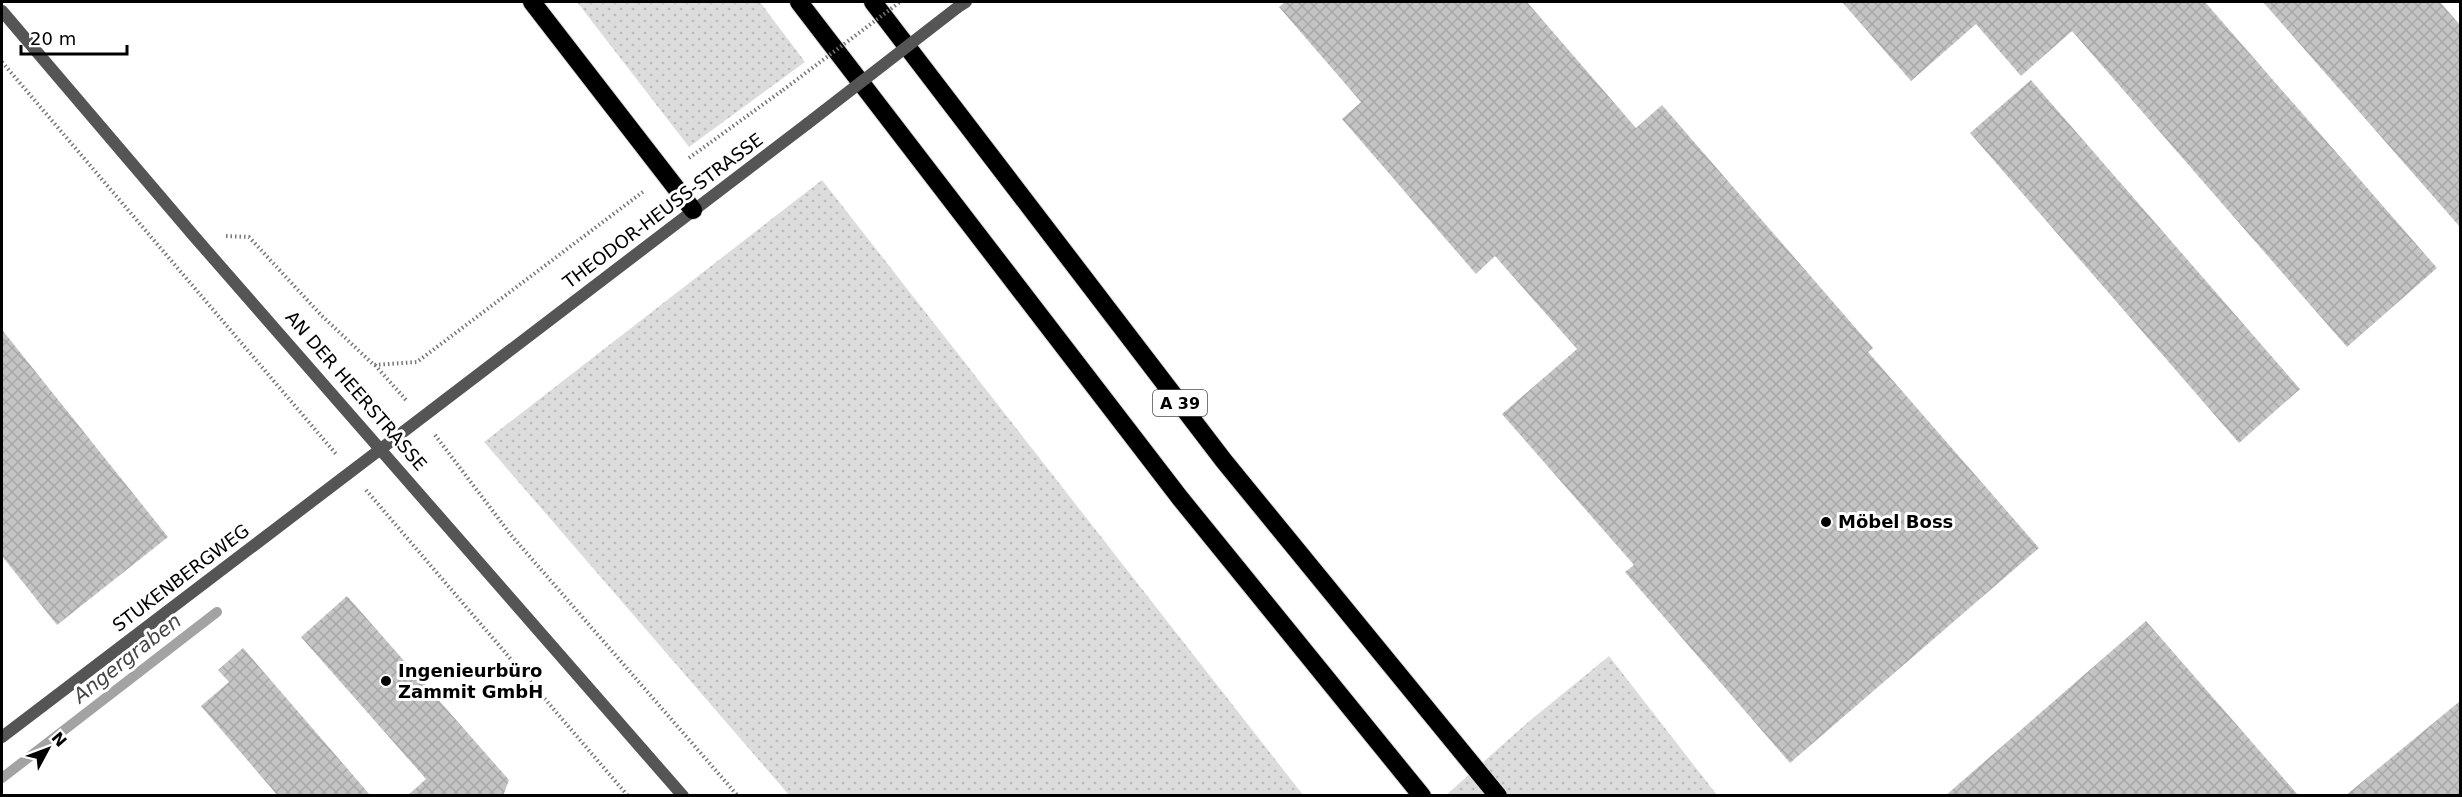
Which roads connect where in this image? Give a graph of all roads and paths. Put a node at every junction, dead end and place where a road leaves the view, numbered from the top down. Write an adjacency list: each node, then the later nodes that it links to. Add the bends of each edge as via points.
1 (532, 2): 8 (highway)
2 (799, 2): 19 (highway, via 1179,498)
3 (873, 2): 20 (highway, A 39, via 1224,460)
4 (900, 2): 8 (path, bridge)
5 (962, 4): 9 (street, THEODOR-HEUSS-STRASSE, bridge)
6 (2, 10): 10 (street, AN DER HEERSTRASSE)
7 (2, 62): 14 (path)
8 (665, 175): 9 (highway); 11 (path, via 417,362)
9 (693, 210): 12 (street, THEODOR-HEUSS-STRASSE)
10 (193, 235): 11 (path, via 249,237 321,315); 13 (street, AN DER HEERSTRASSE)
11 (374, 364): 12 (path)
12 (422, 418): 13 (street, THEODOR-HEUSS-STRASSE); 18 (path, via 511,535)
13 (382, 448): 14 (street, STUKENBERGWEG); 17 (street, AN DER HEERSTRASSE)
14 (350, 471): 15 (street, STUKENBERGWEG); 16 (path)
15 (2, 737)
16 (628, 795)
17 (683, 795)
18 (738, 795)
19 (1422, 795)
20 (1498, 795)

